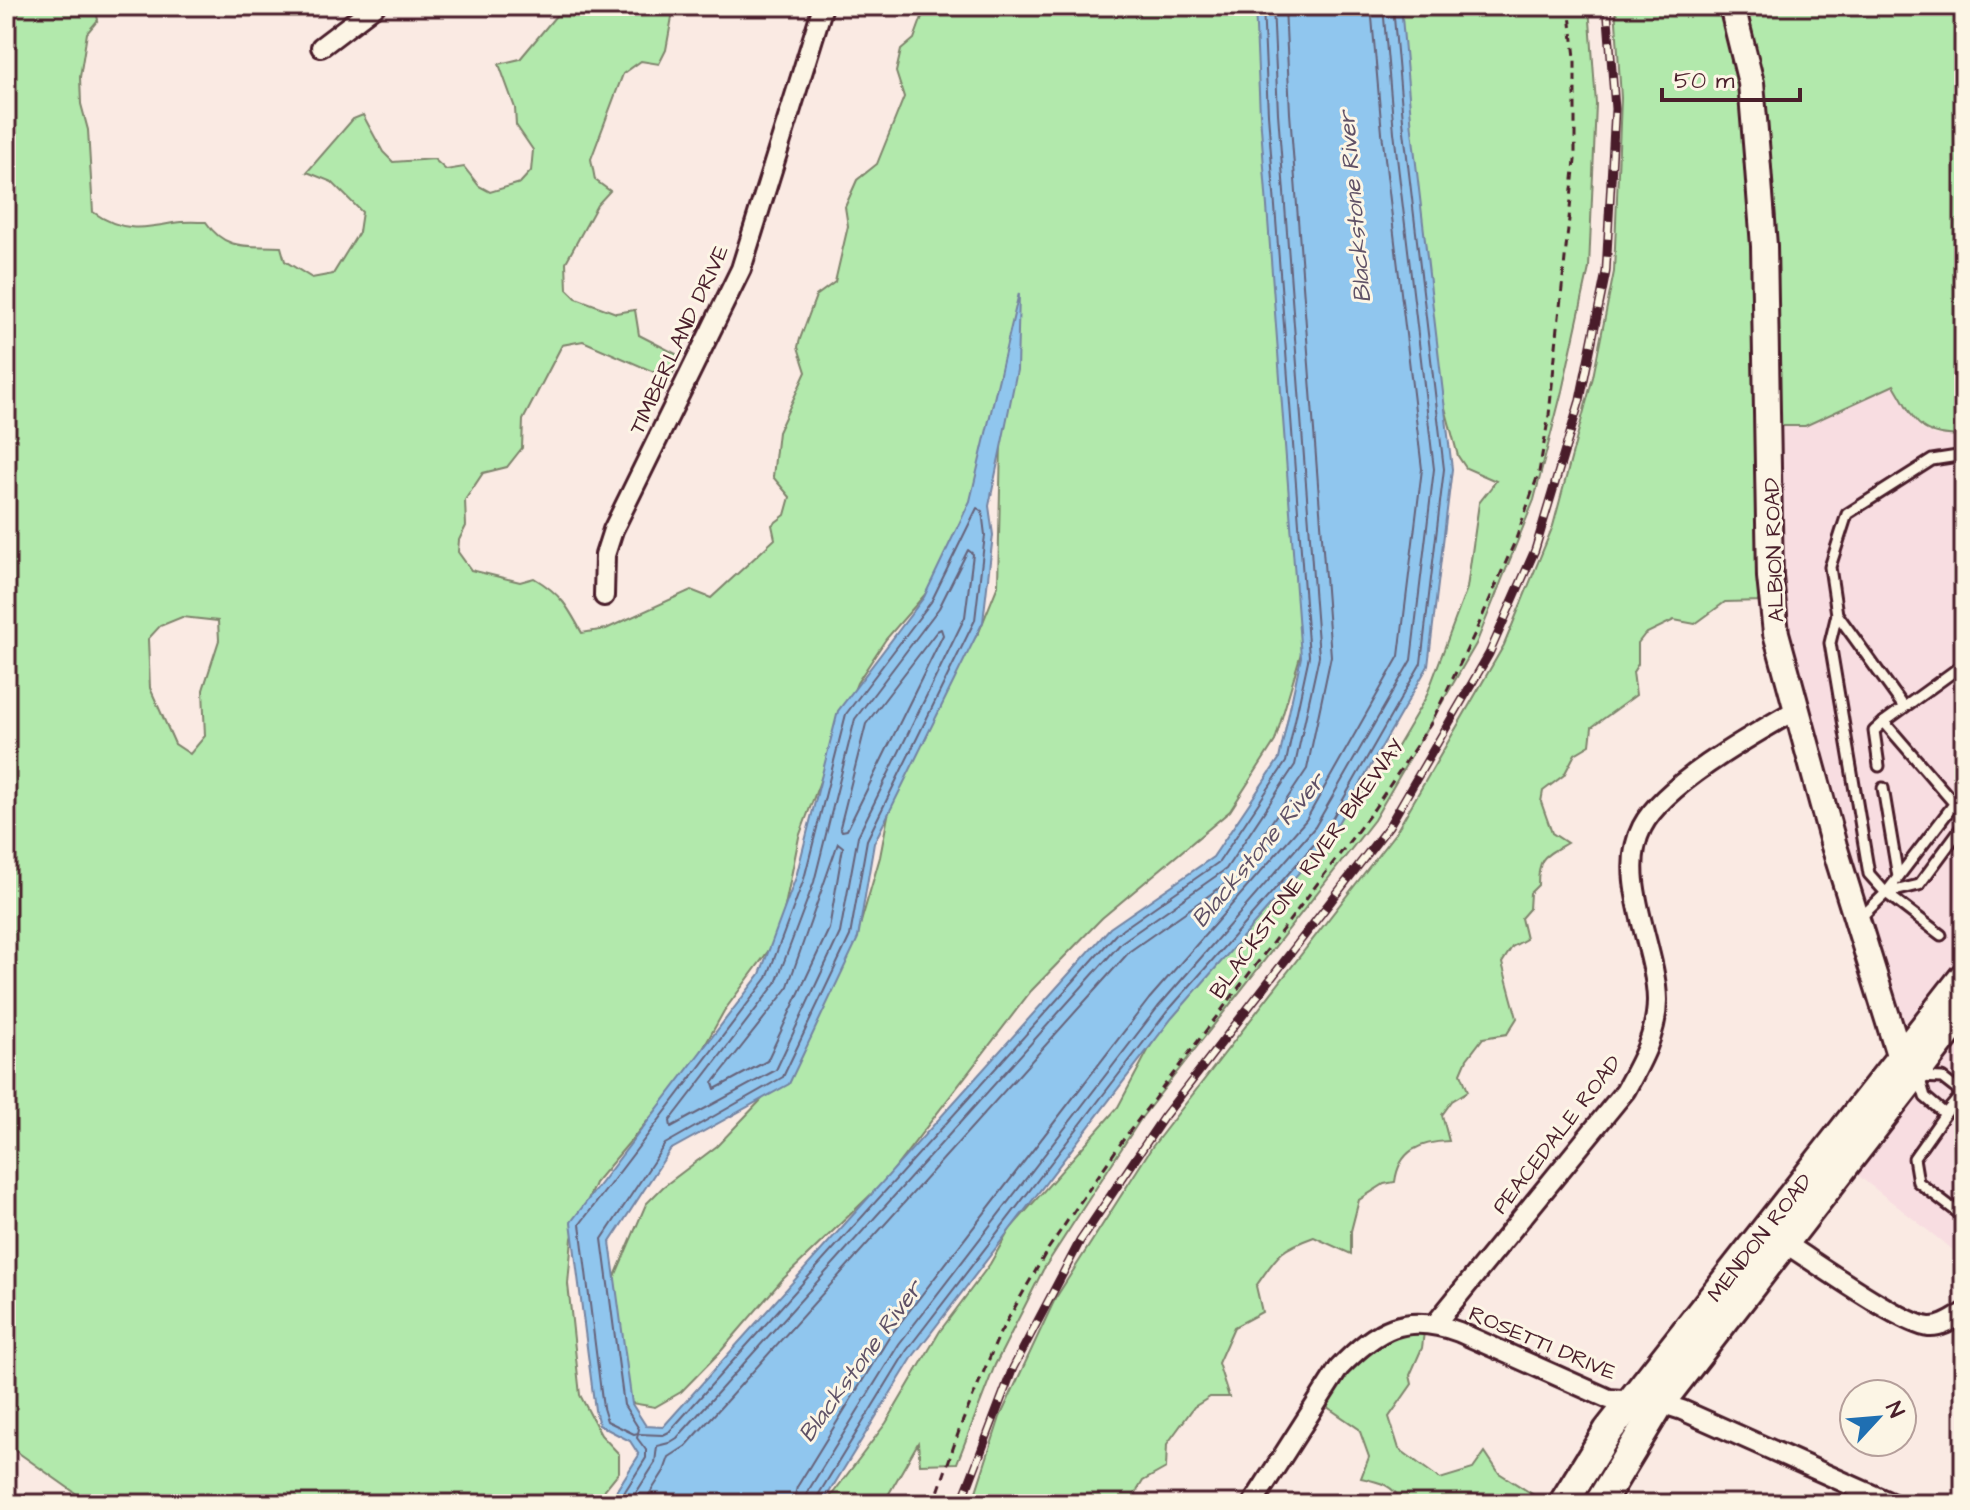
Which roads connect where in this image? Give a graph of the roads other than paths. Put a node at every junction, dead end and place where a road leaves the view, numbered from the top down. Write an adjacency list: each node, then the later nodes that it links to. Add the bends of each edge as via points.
1 (375, 6): 4 (street)
2 (823, 6): 6 (street, TIMBERLAND DRIVE, via 741,269 613,530 605,555)
3 (1732, 6): 10 (street, ALBION ROAD, via 1751,83 1760,185 1770,577 1776,633)
4 (321, 47)
5 (1964, 455): 7 (lane, via 1932,460 1847,514 1830,567)
6 (604, 596)
7 (1837, 614): 9 (lane); 18 (lane, via 1830,643 1869,874)
8 (1964, 664): 9 (lane)
9 (1904, 707): 11 (lane)
10 (1796, 710): 19 (street, ALBION ROAD); 29 (street, PEACEDALE ROAD, via 1704,766 1658,804 1642,827 1633,878 1657,1000 1654,1031 1644,1056 1625,1091)
11 (1884, 722): 12 (lane, via 1874,731); 15 (lane)
12 (1879, 766)
13 (1883, 788): 17 (lane)
14 (1964, 791): 15 (lane)
15 (1954, 803): 17 (lane)
16 (1964, 824): 18 (lane, via 1919,885)
17 (1898, 877): 18 (lane)
18 (1886, 893): 19 (lane); 20 (lane)
19 (1857, 921): 23 (street, ALBION ROAD)
20 (1941, 935)
21 (1964, 977): 23 (main road, MENDON ROAD)
22 (1964, 1011): 23 (main road, MENDON ROAD)
23 (1912, 1069): 24 (lane, via 1942,1078); 25 (lane, via 1925,1097); 27 (main road, MENDON ROAD); 30 (main road, MENDON ROAD)
24 (1963, 1095): 25 (lane)
25 (1945, 1114): 26 (lane, via 1914,1158 1918,1182)
26 (1964, 1217)
27 (1783, 1242): 28 (street, via 1899,1315 1928,1327); 31 (main road, MENDON ROAD)
28 (1964, 1313)
29 (1436, 1323): 30 (street, ROSETTI DRIVE, via 1609,1399); 32 (street, via 1393,1326 1355,1352 1339,1368)
30 (1632, 1402): 31 (street, ROSETTI DRIVE); 33 (main road, MENDON ROAD)
31 (1660, 1403): 34 (main road, MENDON ROAD); 35 (street, ROSETTI DRIVE)
32 (1252, 1504)
33 (1563, 1504)
34 (1599, 1504)
35 (1893, 1504)

